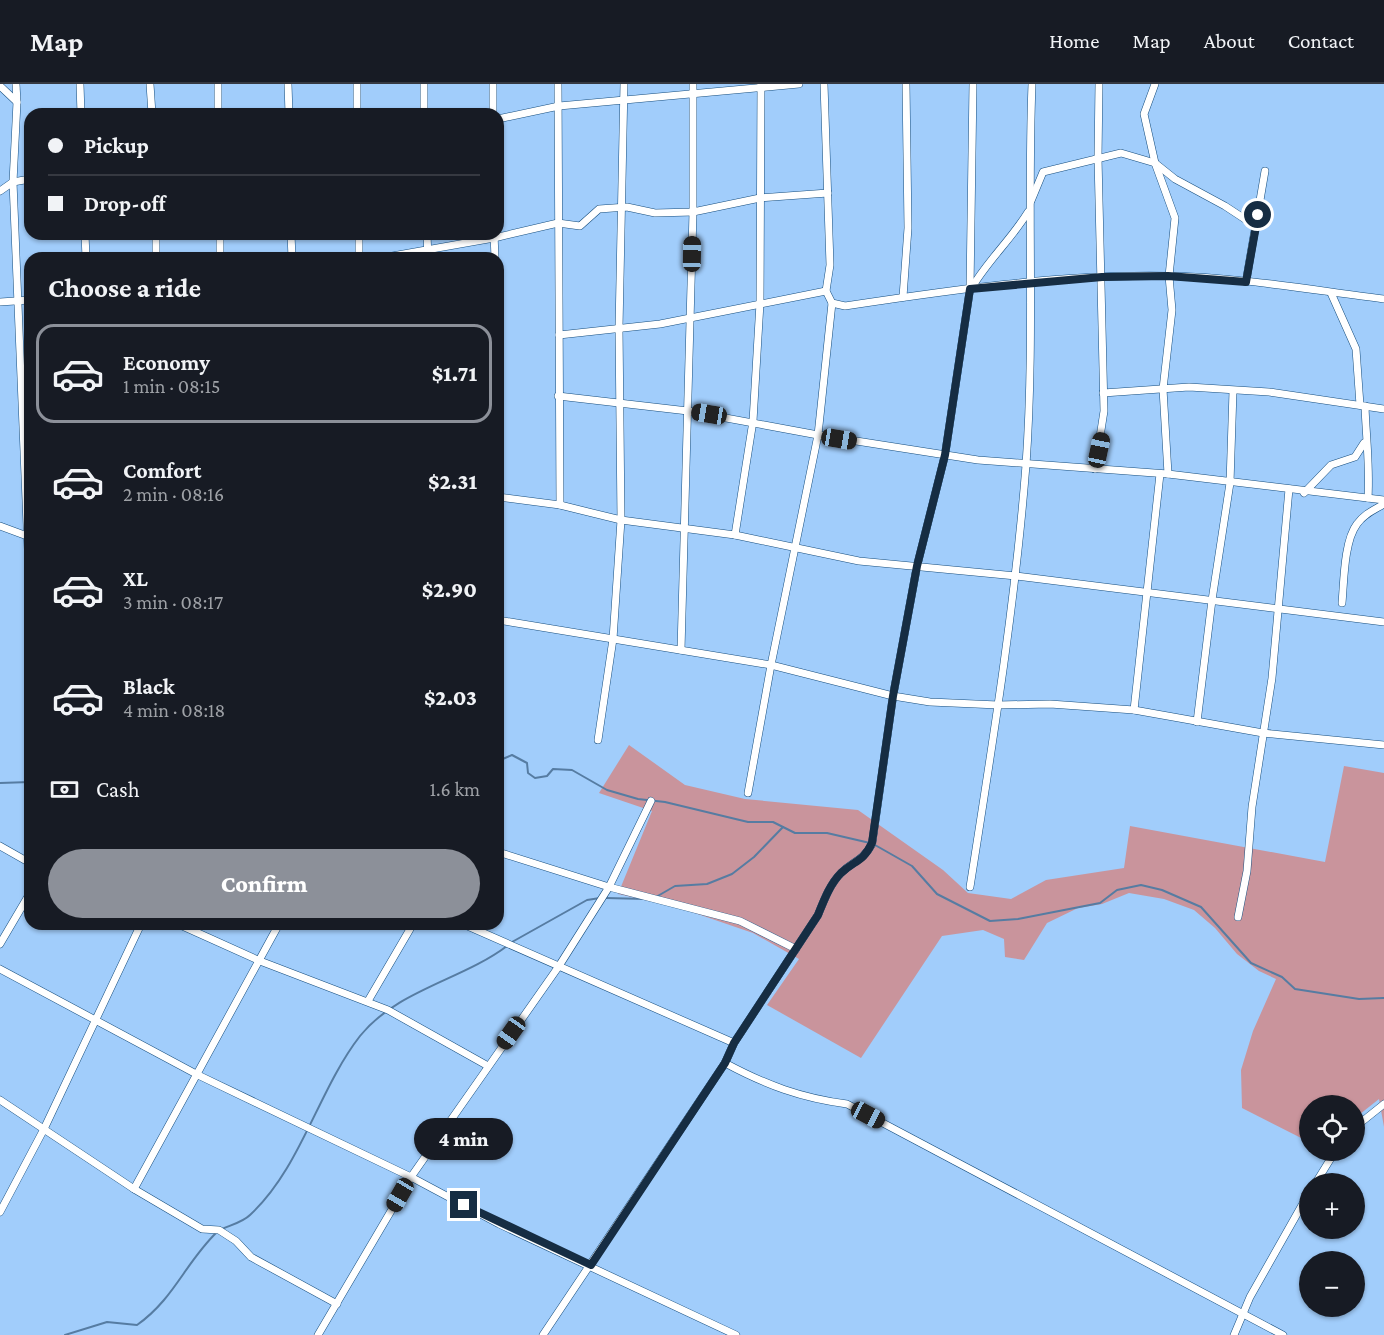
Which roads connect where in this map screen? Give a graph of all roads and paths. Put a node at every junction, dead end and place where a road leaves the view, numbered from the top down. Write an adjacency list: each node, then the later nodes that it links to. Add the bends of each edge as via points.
1 (16, 84): 23 (street)
2 (80, 84): 25 (street)
3 (150, 84): 26 (street)
4 (218, 84): 27 (street)
5 (288, 84): 28 (street)
6 (357, 84): 29 (street)
7 (424, 84): 30 (street)
8 (493, 84): 31 (street)
9 (558, 84): 24 (street)
10 (624, 84): 22 (street)
11 (693, 84): 21 (street)
12 (799, 84): 20 (street)
13 (824, 84): 39 (street)
14 (906, 84): 58 (street, via 908,217)
15 (973, 84): 55 (street)
16 (1032, 84): 42 (street)
17 (1099, 84): 33 (street)
18 (1155, 84): 34 (street, via 1143,114)
19 (0, 86): 23 (street)
20 (761, 86): 21 (street); 40 (street)
21 (693, 95): 22 (street); 43 (street)
22 (625, 100): 24 (street); 41 (street)
23 (17, 102): 37 (street)
24 (559, 106): 32 (street); 44 (street)
25 (81, 108)
26 (152, 108)
27 (218, 108)
28 (289, 108)
29 (357, 108)
30 (424, 108)
31 (493, 108)
32 (504, 118)
33 (1098, 158): 34 (street, via 1121,153); 42 (street, via 1043,172); 52 (street)
34 (1155, 163): 45 (street); 51 (street, via 1175,218)
35 (1265, 171): 45 (street)
36 (24, 179): 37 (street)
37 (13, 182): 38 (street); 62 (street)
38 (0, 191)
39 (828, 193): 40 (street); 56 (street, via 830,265)
40 (760, 198): 43 (street); 63 (street)
41 (622, 207): 43 (street, via 655,213); 44 (street, via 599,209 580,226); 66 (street)
42 (1029, 211): 54 (street); 55 (street)
43 (693, 212): 65 (street)
44 (558, 223): 46 (street); 67 (street)
45 (1257, 227): 53 (street)
46 (504, 234)
47 (428, 240): 49 (street)
48 (474, 240): 49 (street)
49 (428, 249): 50 (street)
50 (412, 252)
51 (1168, 276): 52 (street); 53 (street); 68 (street, via 1172,310)
52 (1102, 277): 54 (street); 70 (street)
53 (1246, 282): 57 (street)
54 (1030, 283): 55 (street); 81 (street)
55 (970, 289): 58 (street); 80 (street)
56 (826, 291): 63 (street); 64 (street)
57 (1331, 293): 59 (street); 73 (street, via 1356,349)
58 (903, 297): 64 (street, via 845,306)
59 (1384, 299)
60 (24, 301): 62 (street)
61 (0, 302): 62 (street)
62 (18, 302): 79 (street)
63 (760, 303): 65 (street); 76 (street)
64 (832, 303): 77 (street)
65 (690, 316): 66 (street); 75 (street)
66 (619, 328): 67 (street); 72 (street)
67 (559, 335): 71 (street)
68 (1162, 389): 69 (street); 70 (street); 83 (street)
69 (1233, 390): 73 (street); 84 (street)
70 (1103, 393): 82 (street, via 1103,430)
71 (558, 396): 72 (street); 90 (street)
72 (621, 404): 75 (street); 91 (street)
73 (1362, 405): 74 (street); 78 (street)
74 (1384, 409)
75 (688, 411): 76 (street); 93 (street)
76 (753, 422): 77 (street); 95 (street)
77 (818, 435): 80 (street); 96 (street)
78 (1366, 438): 86 (street, via 1354,457 1331,465); 88 (street)
79 (24, 442)
80 (945, 455): 81 (street); 97 (street)
81 (1026, 464): 82 (street); 98 (street)
82 (1095, 469): 83 (street)
83 (1164, 474): 84 (street); 99 (street)
84 (1230, 483): 85 (street); 100 (street)
85 (1289, 489): 86 (street); 102 (street)
86 (1304, 493): 88 (street)
87 (504, 498): 90 (street)
88 (1368, 498): 89 (street)
89 (1384, 502): 101 (street, via 1356,525 1346,562)
90 (560, 505): 91 (street)
91 (621, 520): 93 (street); 105 (street)
92 (0, 526): 94 (street)
93 (684, 526): 95 (street); 106 (street)
94 (24, 535)
95 (735, 535): 96 (street)
96 (796, 550): 97 (street); 107 (street)
97 (917, 566): 98 (street); 108 (street)
98 (1016, 576): 99 (street); 109 (street)
99 (1147, 592): 100 (street); 110 (street)
100 (1212, 600): 102 (street); 111 (street)
101 (1342, 603)
102 (1279, 608): 104 (street); 112 (street)
103 (504, 621): 105 (street)
104 (1384, 622)
105 (613, 639): 106 (street); 113 (street)
106 (681, 650): 107 (street)
107 (771, 665): 108 (street); 115 (street)
108 (893, 696): 109 (street); 130 (street, via 872,843 865,857 841,873)
109 (998, 705): 110 (street); 121 (street)
110 (1134, 710): 111 (street)
111 (1197, 722): 112 (street)
112 (1263, 733): 114 (street); 123 (street)
113 (598, 740)
114 (1384, 745)
115 (748, 793)
116 (651, 801): 120 (street)
117 (0, 846): 119 (street)
118 (504, 854): 120 (street)
119 (24, 860)
120 (609, 886): 130 (street, via 740,921); 132 (street)
121 (970, 887)
122 (24, 903): 129 (street)
123 (1238, 917)
124 (138, 930): 135 (street)
125 (191, 930): 131 (street)
126 (276, 930): 131 (street)
127 (409, 930): 134 (street)
128 (477, 930): 132 (street)
129 (0, 944)
130 (795, 949): 136 (street)
131 (260, 961): 134 (street); 139 (street)
132 (559, 966): 136 (street); 138 (street)
133 (0, 969): 135 (street)
134 (368, 1001): 138 (street)
135 (96, 1020): 139 (street); 143 (street)
136 (734, 1043): 137 (street)
137 (725, 1063): 148 (street); 150 (street, via 763,1084 816,1100 847,1104)
138 (488, 1066): 144 (street)
139 (198, 1075): 144 (street); 145 (street)
140 (0, 1100): 143 (street)
141 (1384, 1104): 142 (street)
142 (1365, 1119)
143 (44, 1129): 145 (street); 147 (street)
144 (411, 1177): 148 (street, via 499,1224); 149 (street)
145 (134, 1190): 149 (street, via 202,1229 219,1230 251,1257)
146 (1299, 1211): 150 (street)
147 (0, 1212)
148 (591, 1265): 152 (street); 153 (street)
149 (338, 1304): 151 (street)
150 (1243, 1314): 154 (street); 155 (street)
151 (318, 1335)
152 (543, 1335)
153 (736, 1335)
154 (1234, 1335)
155 (1283, 1335)

